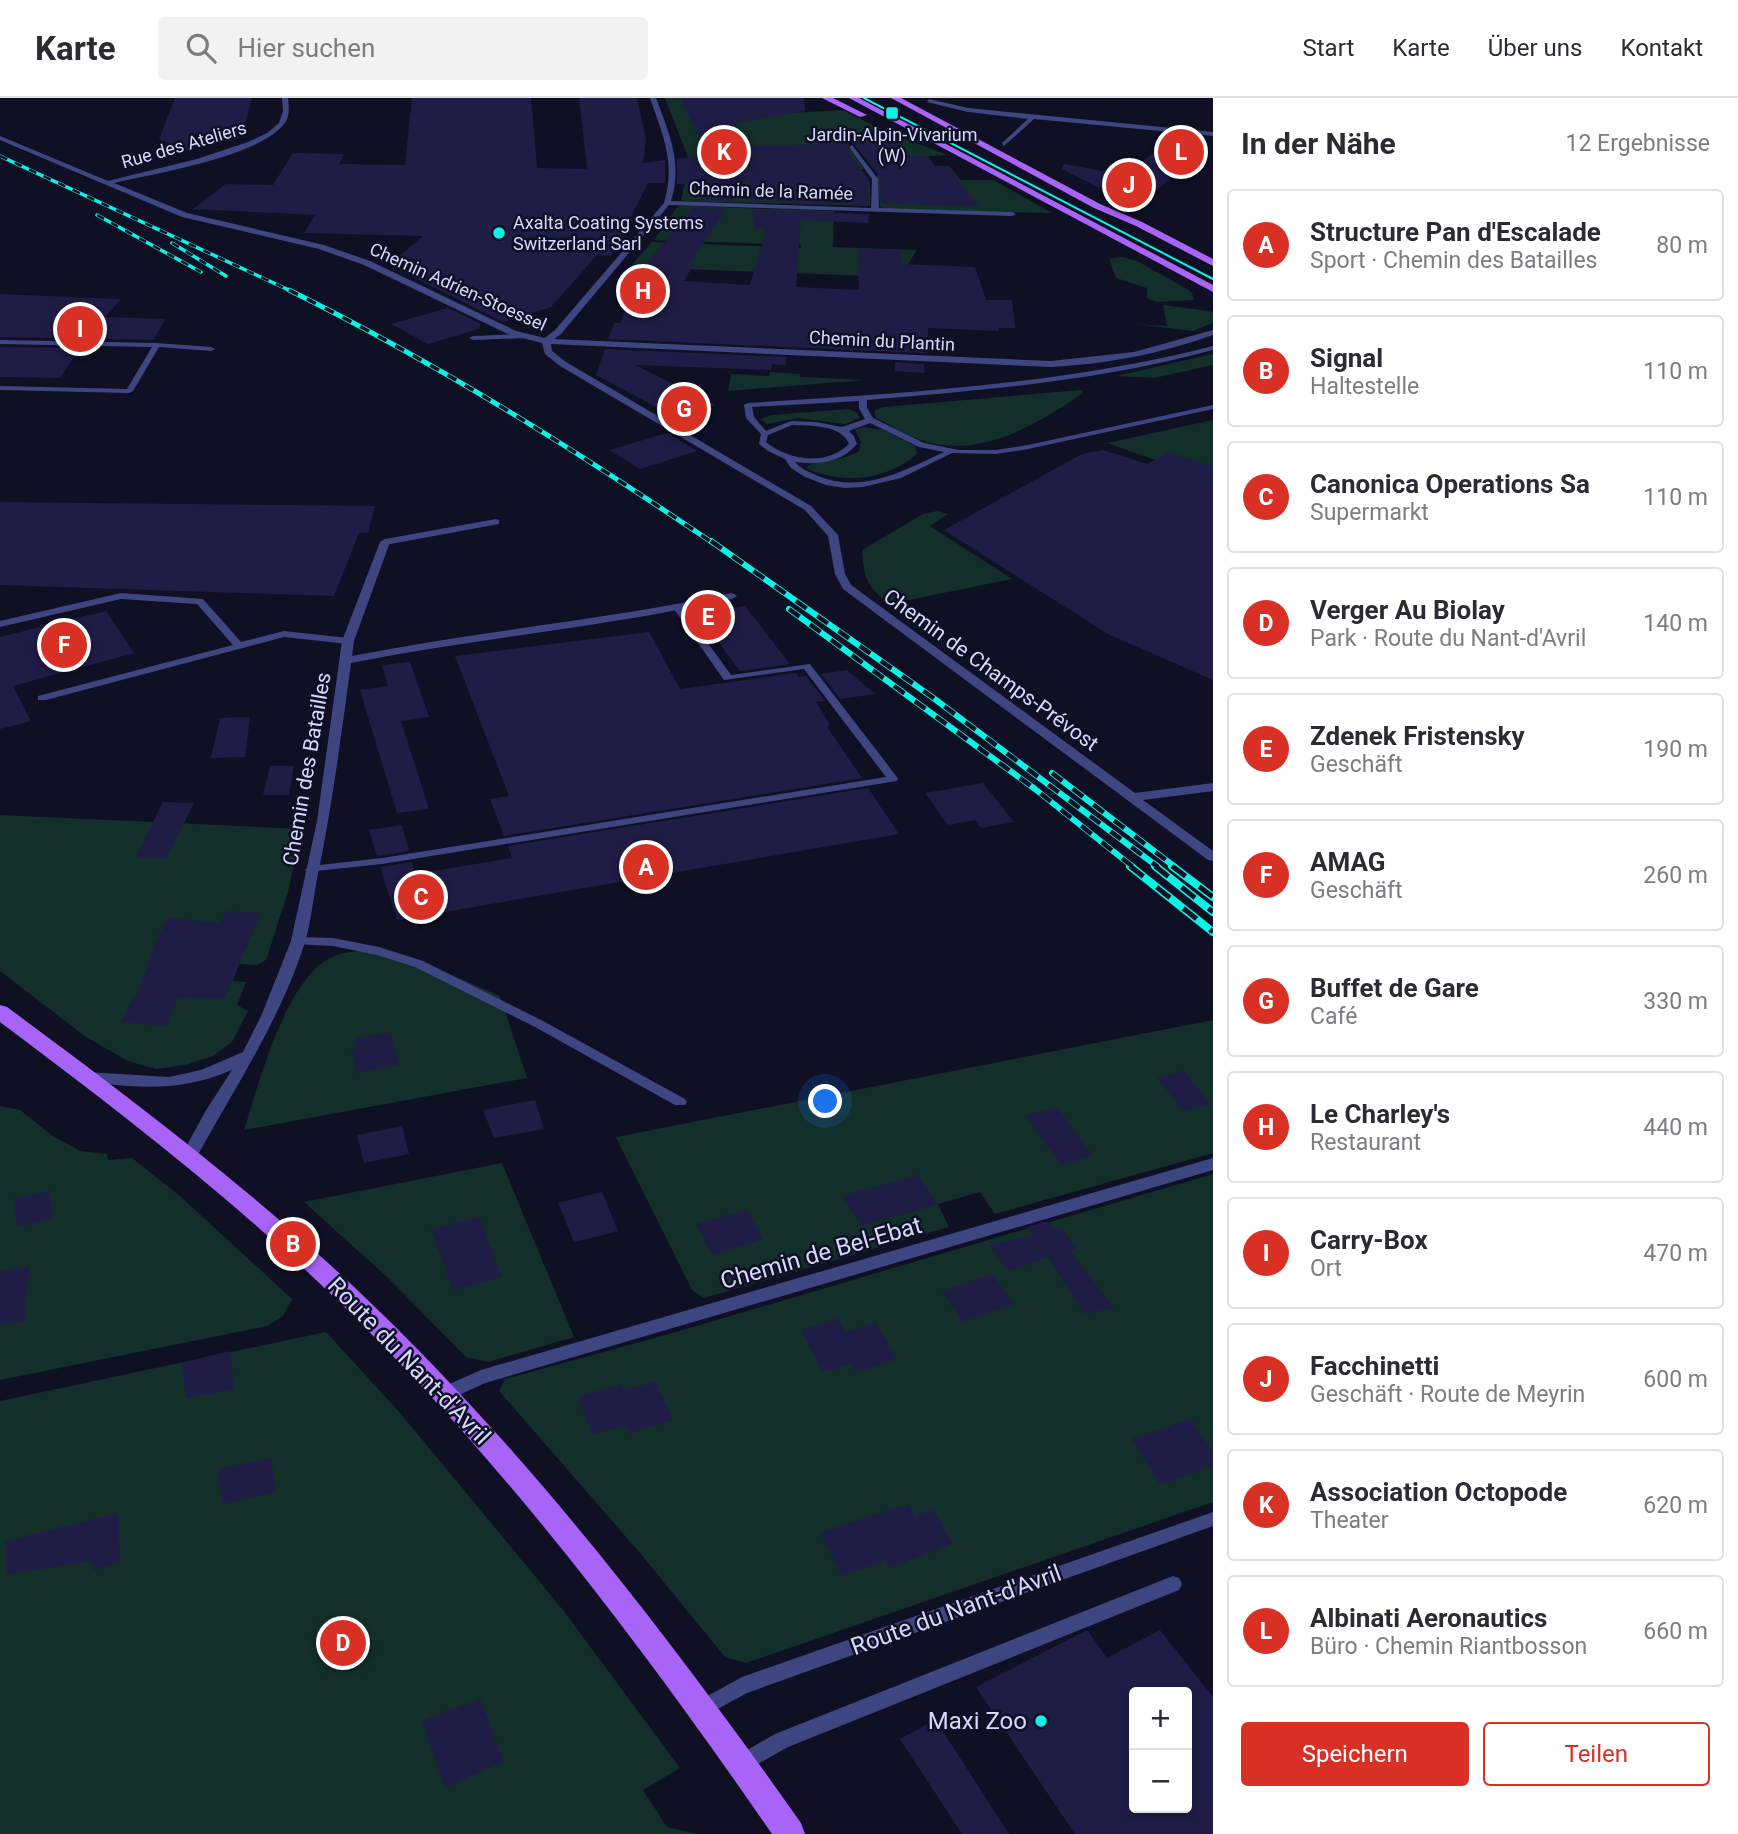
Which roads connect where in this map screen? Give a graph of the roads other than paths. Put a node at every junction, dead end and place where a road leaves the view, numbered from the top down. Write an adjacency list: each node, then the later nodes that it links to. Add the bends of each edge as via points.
1 (285, 98): 14 (street, Rue des Ateliers, via 280,127 253,143)
2 (653, 98): 15 (street, via 675,160)
3 (826, 98): 13 (main road, via 906,137)
4 (853, 98): 13 (main road)
5 (895, 98): 18 (main road)
6 (926, 99): 7 (street, via 968,110); 8 (main road)
7 (1033, 117): 9 (street); 11 (street)
8 (964, 120)
9 (1213, 134)
10 (0, 138): 14 (street, Chemin Adrien-Stoessel)
11 (999, 141): 18 (main road, via 1111,203)
12 (852, 147): 16 (street, Chemin de la Ramée, via 875,179)
13 (962, 154): 20 (main road)
14 (106, 183): 22 (street, Chemin Adrien-Stoessel, via 185,215 342,254)
15 (667, 203): 16 (street, Chemin de la Ramée); 24 (street)
16 (875, 210): 17 (street, Chemin de la Ramée)
17 (1012, 214)
18 (1139, 224): 19 (main road)
19 (1213, 263)
20 (1213, 289)
21 (1213, 332): 24 (street, Chemin du Plantin, via 1128,357 1051,364)
22 (523, 336): 23 (lane); 24 (street, Chemin Adrien-Stoessel)
23 (473, 338)
24 (546, 341): 40 (street, Chemin Adrien-Stoessel, via 548,352 563,364 808,508 833,534)
25 (0, 342): 27 (lane)
26 (74, 348): 27 (lane)
27 (156, 348): 29 (lane); 30 (lane, via 130,391)
28 (1213, 348): 31 (lane, via 1070,378)
29 (211, 349)
30 (0, 388)
31 (863, 398): 33 (lane); 35 (lane, via 748,405 750,418)
32 (1213, 407): 36 (lane, via 1028,447)
33 (870, 420): 34 (lane); 36 (lane, via 914,442)
34 (843, 430): 35 (lane, via 791,423); 37 (lane, via 853,444 840,456)
35 (765, 434): 37 (lane, via 762,442 766,447)
36 (949, 452): 37 (lane, via 900,477 852,487 815,479 795,468)
37 (789, 458)
38 (496, 522): 39 (lane)
39 (385, 542): 44 (street)
40 (838, 564): 49 (street, Chemin de Champs-Prévost, via 842,581 854,593)
41 (733, 596): 42 (street, Chemin des Batailles)
42 (679, 609): 46 (street, Chemin des Batailles); 51 (lane, via 728,678 807,666 893,779)
43 (0, 624): 45 (lane, via 121,596 200,601)
44 (348, 641): 45 (lane, via 284,634); 46 (street)
45 (239, 646): 47 (lane)
46 (346, 661): 51 (street, Chemin des Batailles, via 323,821)
47 (42, 698)
48 (1213, 788): 49 (street)
49 (1134, 797): 50 (street, Chemin de Champs-Prévost)
50 (1213, 856)
51 (311, 870): 52 (street, Chemin des Batailles)
52 (298, 941): 54 (street, Chemin des Batailles); 56 (lane, via 333,942 419,964)
53 (0, 1012): 55 (main road, Route du Nant-d'Avril)
54 (248, 1055): 55 (street, via 219,1071 182,1082); 57 (street, Chemin des Batailles)
55 (87, 1077): 57 (main road, Route du Nant-d'Avril)
56 (680, 1102)
57 (189, 1156): 59 (main road, Route du Nant-d'Avril, via 344,1291)
58 (1213, 1164): 59 (street, Chemin de Bel-Ebat, via 481,1377)
59 (444, 1394): 62 (main road, Route du Nant-d'Avril, via 622,1600)
60 (1213, 1519): 62 (lane, Route du Nant-d'Avril, via 742,1686)
61 (1173, 1584): 63 (lane, via 782,1740)
62 (702, 1709): 63 (main road, Route du Nant-d'Avril)
63 (741, 1764): 64 (main road, Route du Nant-d'Avril)
64 (790, 1834)

